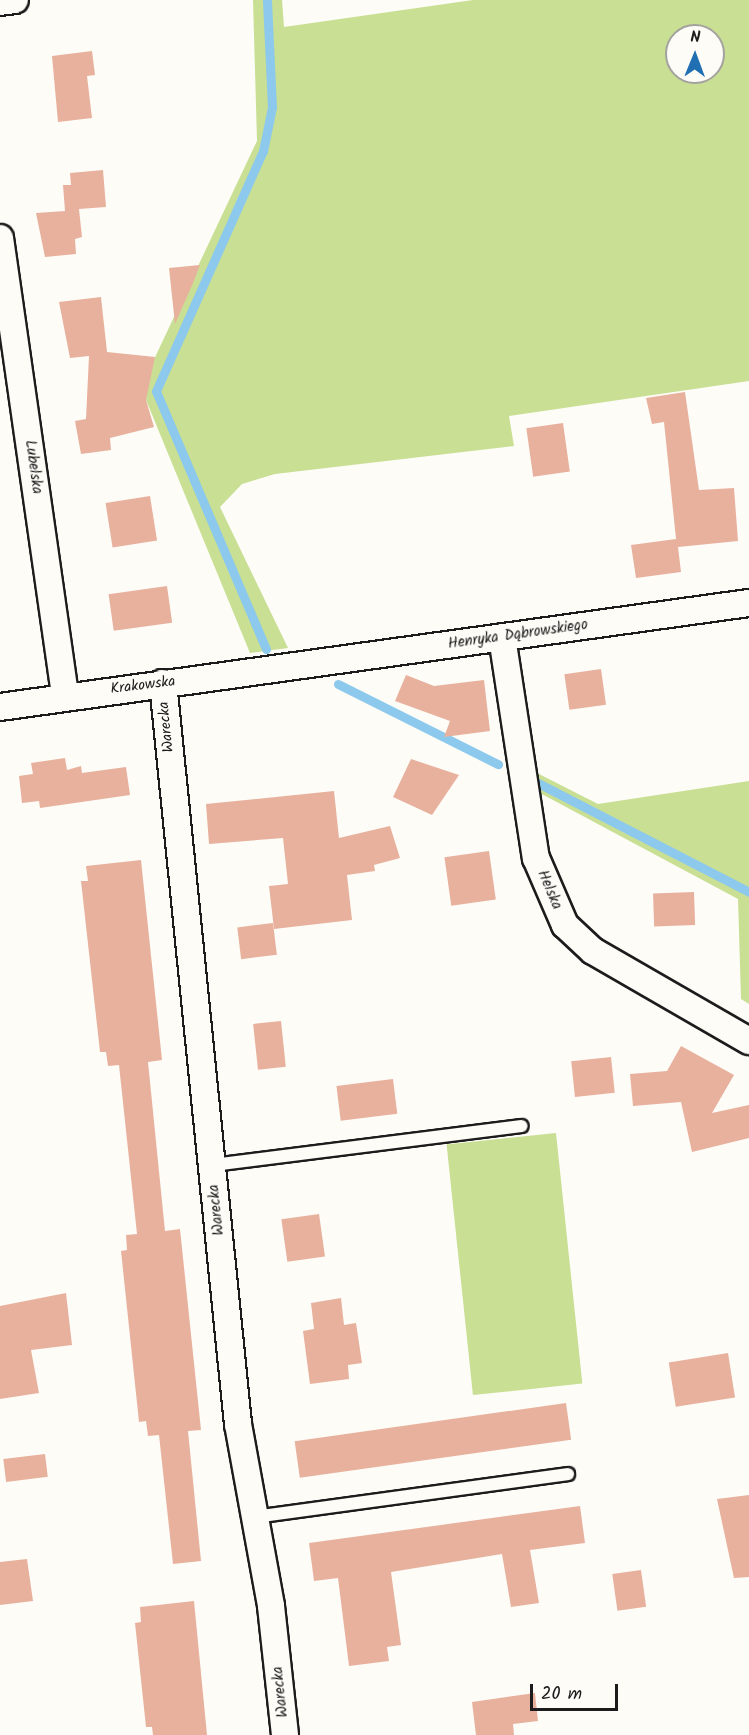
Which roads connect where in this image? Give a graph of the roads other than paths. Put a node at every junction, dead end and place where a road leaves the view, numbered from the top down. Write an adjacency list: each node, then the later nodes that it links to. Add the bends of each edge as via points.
1 (14, 0): 2 (street)
2 (0, 2)
3 (0, 238): 8 (street, Lubelska)
4 (749, 603): 5 (street, Henryka Dąbrowskiego)
5 (502, 637): 6 (street, Henryka Dąbrowskiego); 10 (street, Helska, via 536,858 565,925 593,951)
6 (287, 669): 7 (street, Krakowska)
7 (163, 683): 8 (street, Krakowska); 12 (street, Warecka)
8 (65, 696): 9 (street, Krakowska)
9 (0, 707)
10 (749, 1041)
11 (522, 1126): 12 (lane)
12 (213, 1165): 14 (street, Warecka, via 238,1424)
13 (568, 1474): 14 (lane)
14 (255, 1517): 15 (street, Warecka)
15 (285, 1735)

